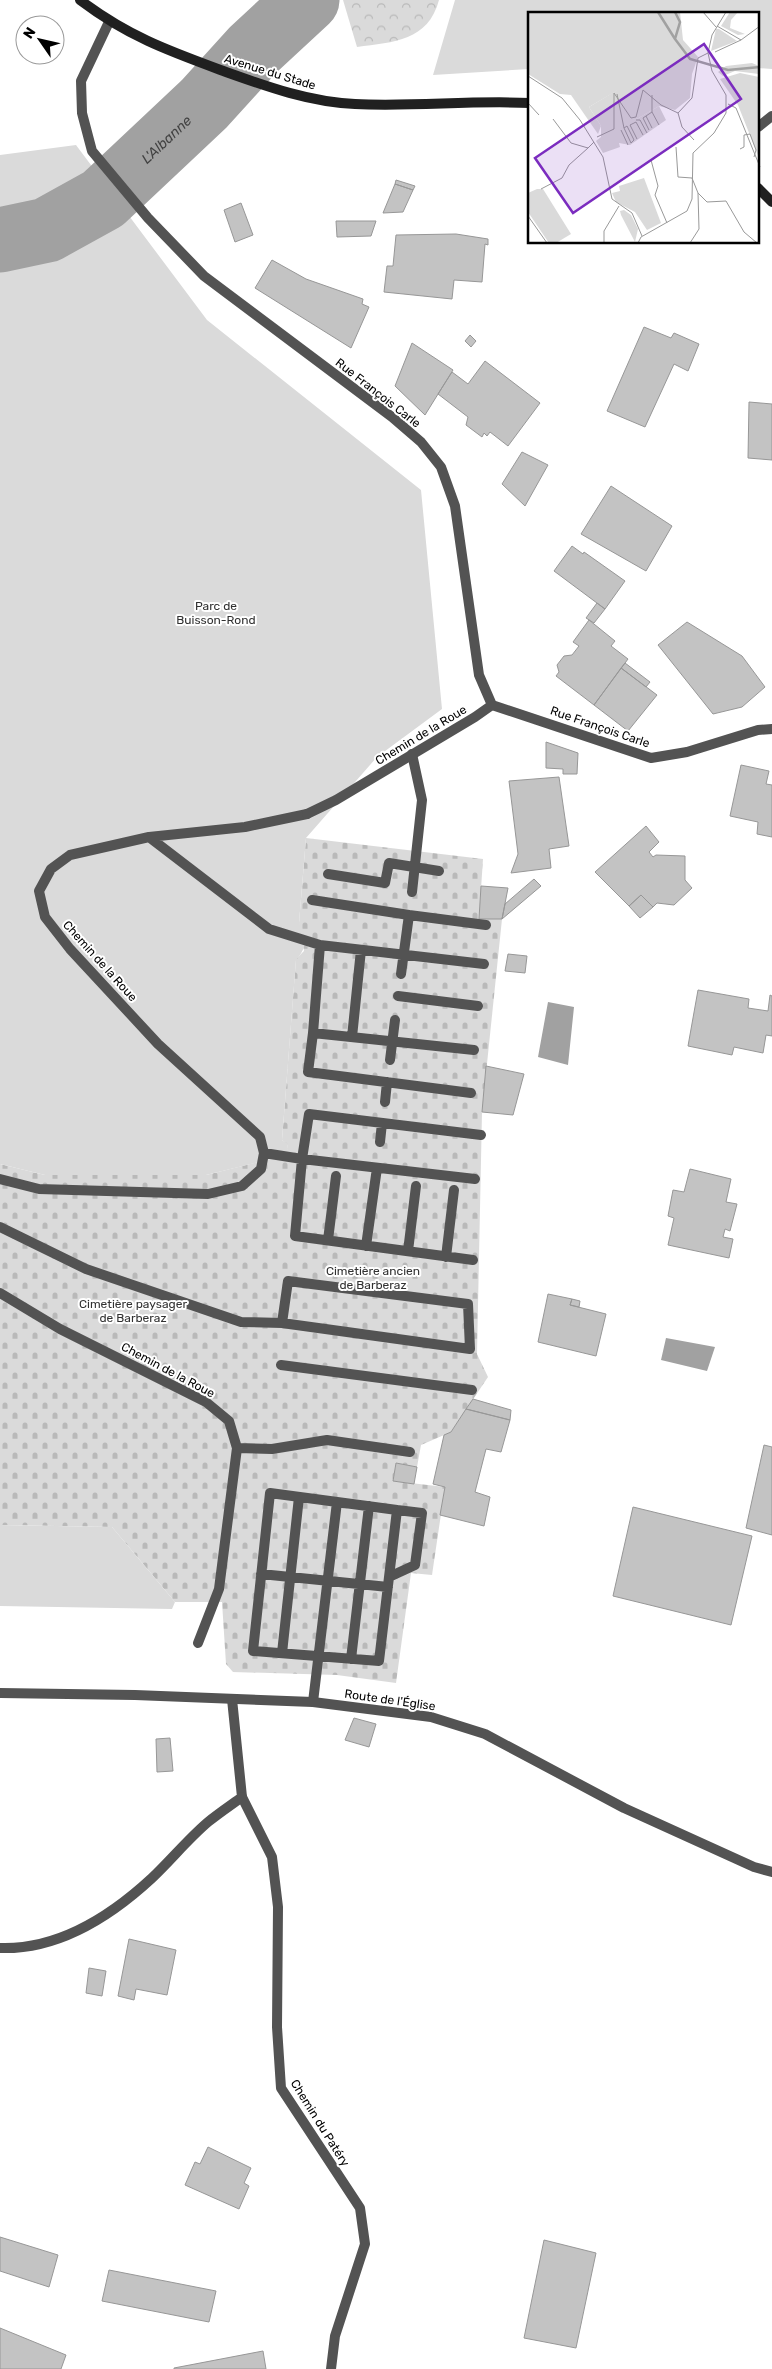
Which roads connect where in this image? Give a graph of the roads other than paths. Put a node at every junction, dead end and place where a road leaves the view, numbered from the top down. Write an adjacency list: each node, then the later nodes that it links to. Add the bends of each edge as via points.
1 (80, 0): 2 (main road, Avenue du Stade)
2 (109, 22): 3 (main road, Avenue du Stade, via 151,44 261,85 313,100 355,104); 8 (street, Rue François Carle, via 81,81 82,113 92,151 148,218 204,276 392,417 421,442 441,467 455,506 479,675)
3 (528, 103)
4 (772, 116): 5 (street)
5 (760, 125)
6 (760, 190): 7 (main road)
7 (772, 202)
8 (492, 705): 9 (street, Rue François Carle, via 651,758 687,752 758,730); 10 (street, Chemin de la Roue)
9 (772, 729)
10 (412, 754): 11 (street, Chemin de la Roue, via 307,814 245,828); 12 (street, via 422,800)
11 (149, 837): 19 (street, via 269,929); 38 (street, Chemin de la Roue, via 70,855 51,869 39,892 45,917 70,949 158,1044 260,1137)
12 (415, 867): 13 (street); 14 (street, via 389,863 385,883); 15 (street)
13 (439, 871)
14 (328, 874)
15 (412, 892)
16 (312, 900): 17 (street)
17 (409, 915): 18 (street); 21 (street)
18 (486, 925)
19 (320, 945): 20 (street); 27 (street)
20 (360, 950): 21 (street); 28 (street)
21 (404, 954): 22 (street); 23 (street)
22 (484, 964)
23 (401, 974)
24 (398, 996): 25 (street)
25 (478, 1006)
26 (395, 1020): 29 (street)
27 (314, 1033): 28 (street); 32 (street, via 308,1072)
28 (352, 1037): 29 (street)
29 (392, 1042): 30 (street); 31 (street)
30 (474, 1050)
31 (390, 1060)
32 (388, 1082): 33 (street); 34 (street)
33 (471, 1093)
34 (385, 1102)
35 (382, 1123): 36 (street); 37 (street); 39 (street, via 309,1114)
36 (481, 1135)
37 (380, 1142)
38 (264, 1153): 39 (street); 42 (street, via 261,1169 242,1186 208,1194 39,1189)
39 (302, 1159): 40 (street); 47 (street, via 295,1236)
40 (376, 1168): 43 (street); 48 (street)
41 (336, 1176): 47 (street)
42 (0, 1179)
43 (475, 1179)
44 (416, 1186): 49 (street)
45 (454, 1190): 50 (street)
46 (0, 1227): 53 (street, via 86,1269 241,1322)
47 (328, 1240): 48 (street)
48 (366, 1246): 49 (street)
49 (408, 1252): 50 (street)
50 (446, 1257): 51 (street)
51 (473, 1260)
52 (0, 1293): 56 (street, Chemin de la Roue, via 60,1329 206,1402 229,1422)
53 (278, 1323): 53 (street, via 288,1281 468,1304 470,1349)
54 (281, 1365): 55 (street)
55 (472, 1390)
56 (237, 1448): 57 (street, via 272,1449 327,1440); 67 (street, Chemin de la Roue, via 219,1589)
57 (410, 1452)
58 (299, 1497): 59 (street); 62 (street, via 270,1493); 63 (street)
59 (337, 1502): 60 (street); 64 (street)
60 (370, 1506): 61 (street); 66 (street)
61 (397, 1510): 65 (street); 65 (street, via 422,1513 415,1565)
62 (261, 1574): 63 (street); 68 (street, via 253,1651)
63 (290, 1577): 64 (street); 68 (street)
64 (327, 1581): 66 (street); 69 (street)
65 (388, 1582): 66 (street); 70 (street, via 379,1661)
66 (360, 1584): 70 (street)
67 (198, 1643)
68 (282, 1653): 69 (street)
69 (318, 1656): 70 (street); 73 (street)
70 (351, 1659)
71 (0, 1693): 72 (street, Route de l'Église)
72 (232, 1699): 73 (street, Route de l'Église); 74 (street)
73 (314, 1702): 75 (street, Route de l'Église, via 431,1717 485,1734 624,1808 754,1867)
74 (242, 1797): 76 (street, via 208,1822 151,1879 83,1928 48,1942); 77 (street, Chemin du Patéry, via 272,1857 278,1908 277,2027 281,2088 360,2208 365,2244 335,2336)
75 (772, 1872)
76 (0, 1948)
77 (331, 2369)

